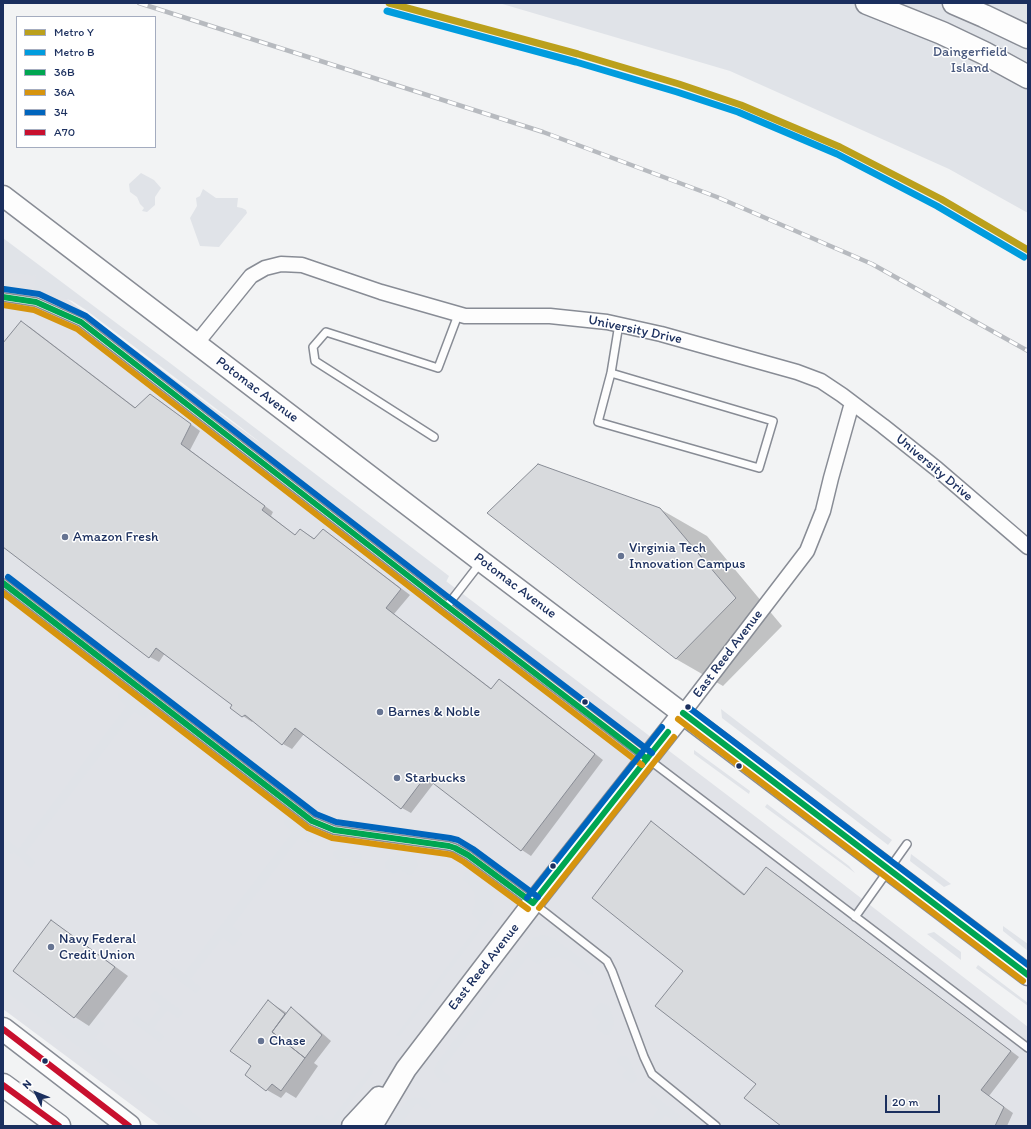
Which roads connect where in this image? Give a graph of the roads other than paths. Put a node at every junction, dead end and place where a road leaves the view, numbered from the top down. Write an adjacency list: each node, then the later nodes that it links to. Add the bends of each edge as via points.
1 (867, 3): 4 (highway, via 942,33)
2 (954, 3): 3 (highway)
3 (1028, 37)
4 (1028, 77)
5 (3, 196): 9 (street, Potomac Avenue)
6 (3, 297): 16 (lane, via 36,302 81,322)
7 (458, 314): 8 (street, University Drive, via 550,316); 9 (street, University Drive, via 381,292 302,265 281,264 265,268 252,276); 12 (lane, via 438,368 326,332 313,347 315,361)
8 (619, 324): 10 (lane); 11 (street, University Drive, via 798,372 821,381)
9 (196, 344): 14 (street, Potomac Avenue)
10 (611, 373): 10 (lane, via 598,422 759,468 773,421)
11 (852, 403): 13 (street, University Drive, via 937,469); 17 (street, East Reed Avenue, via 823,511 807,551)
12 (434, 437)
13 (1028, 547)
14 (481, 561): 16 (lane); 17 (street, Potomac Avenue)
15 (3, 583): 21 (lane, via 312,821 334,830 455,848)
16 (447, 606): 18 (lane)
17 (683, 714): 18 (street, East Reed Avenue); 20 (street, Potomac Avenue)
18 (647, 759): 21 (street, East Reed Avenue); 22 (lane)
19 (907, 844): 20 (lane)
20 (889, 869): 22 (lane); 23 (street, Potomac Avenue)
21 (533, 903): 26 (street, East Reed Avenue); 32 (lane, via 607,961 652,1074)
22 (855, 917): 25 (lane)
23 (1028, 975)
24 (3, 1029): 29 (highway)
25 (1028, 1048)
26 (406, 1069): 30 (street, East Reed Avenue); 31 (street, East Reed Avenue)
27 (3, 1085): 28 (highway)
28 (59, 1126)
29 (129, 1126)
30 (352, 1126)
31 (372, 1126)
32 (716, 1126)

